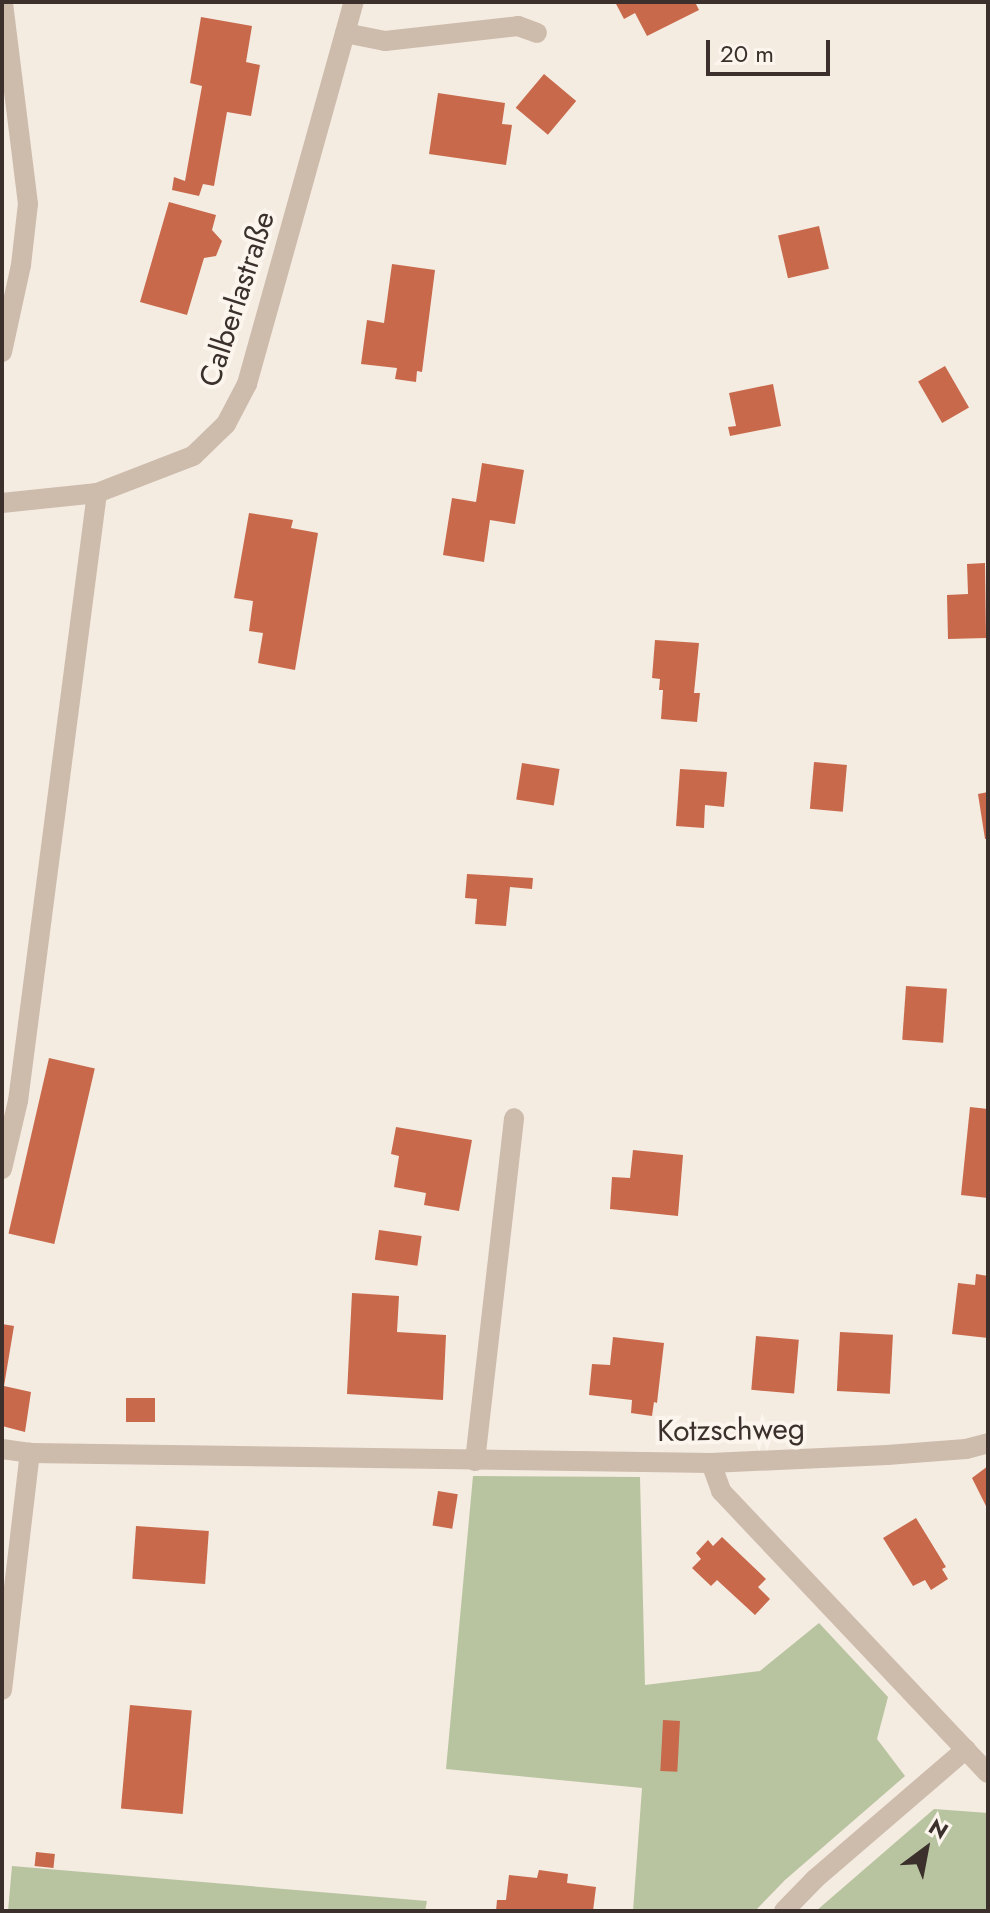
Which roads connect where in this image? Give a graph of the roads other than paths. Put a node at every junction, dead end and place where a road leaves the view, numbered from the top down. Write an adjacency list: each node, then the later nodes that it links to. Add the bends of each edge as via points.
1 (3, 2): 5 (street, via 28,204)
2 (354, 2): 3 (street, Calberlastraße)
3 (345, 33): 4 (street, via 385,41 518,26); 6 (street, Calberlastraße, via 247,384 226,424 193,456)
4 (537, 33)
5 (2, 352)
6 (97, 493): 7 (street, Calberlastraße); 8 (street)
7 (2, 503)
8 (10, 1100): 10 (street)
9 (514, 1118): 14 (street)
10 (2, 1169)
11 (988, 1443): 15 (street, Kotzschweg, via 902,1454)
12 (2, 1449): 13 (street, Kotzschweg)
13 (30, 1453): 14 (street, Kotzschweg); 16 (street)
14 (475, 1461): 15 (street, Kotzschweg)
15 (711, 1463): 17 (street, via 721,1491)
16 (2, 1690)
17 (966, 1749): 18 (street); 19 (street)
18 (988, 1773)
19 (784, 1911)

